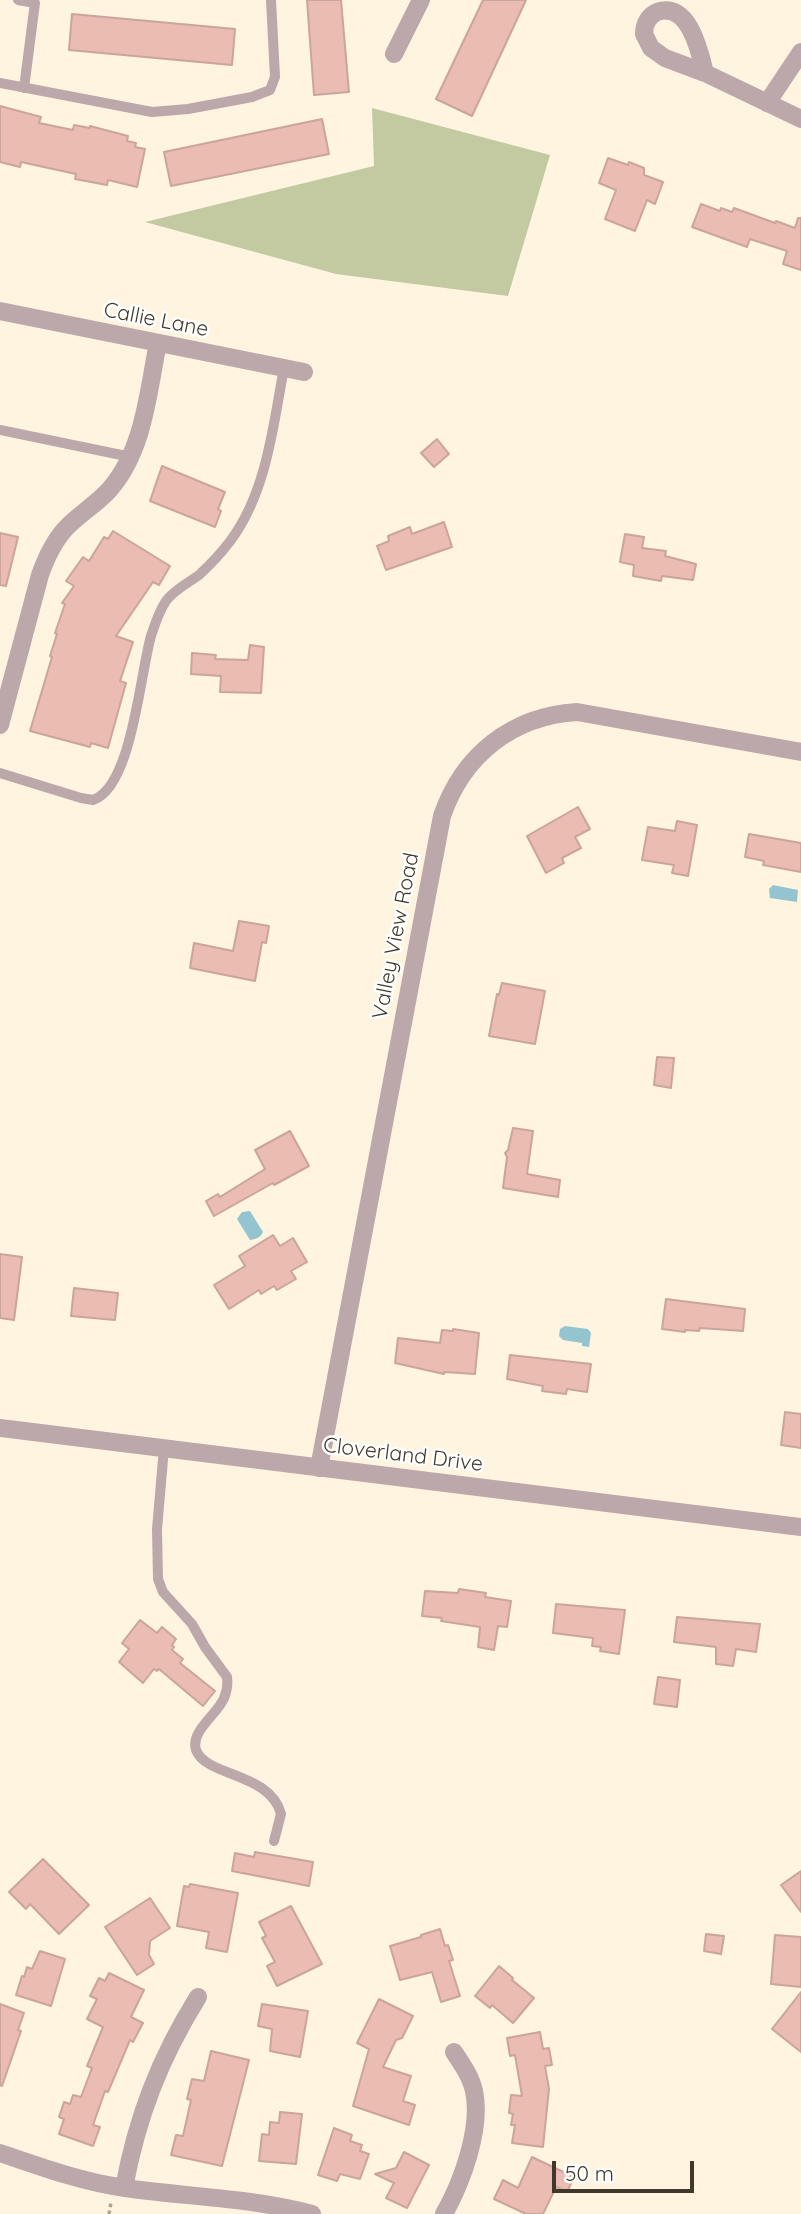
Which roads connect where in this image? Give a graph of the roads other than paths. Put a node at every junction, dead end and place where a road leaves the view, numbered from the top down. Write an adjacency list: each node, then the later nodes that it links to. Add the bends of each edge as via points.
1 (18, 0): 8 (lane, via 34,3)
2 (271, 0): 8 (lane, via 275,77 270,90 252,97 152,112)
3 (421, 0): 5 (street)
4 (801, 52): 9 (street)
5 (394, 54)
6 (705, 73): 9 (street)
7 (0, 83): 8 (lane)
8 (24, 88)
9 (767, 103): 10 (street)
10 (801, 119)
11 (0, 311): 12 (street, Callie Lane)
12 (158, 343): 13 (street, Callie Lane); 16 (street)
13 (284, 368): 14 (street, Callie Lane); 19 (lane, via 267,456 248,510 219,555 166,601 158,616 126,753 107,792 93,800)
14 (304, 372)
15 (0, 430): 16 (lane)
16 (131, 457): 17 (street, via 110,489 65,529 46,558)
17 (0, 725)
18 (801, 752): 22 (street, Valley View Road, via 577,712 519,725 493,741 464,771 442,816)
19 (0, 773)
20 (0, 1428): 21 (street, Cloverland Drive)
21 (164, 1448): 22 (street, Cloverland Drive); 24 (lane, via 158,1579 227,1677 223,1700 197,1736 196,1748 202,1758 258,1785 274,1798 281,1814)
22 (319, 1468): 23 (street, Cloverland Drive)
23 (801, 1527)
24 (274, 1842)
25 (198, 1997): 28 (street, via 152,2085 135,2131)
26 (454, 2052): 30 (street, via 473,2086 475,2113 467,2160)
27 (0, 2153): 28 (street)
28 (124, 2188): 29 (street)
29 (312, 2214)
30 (444, 2214)

